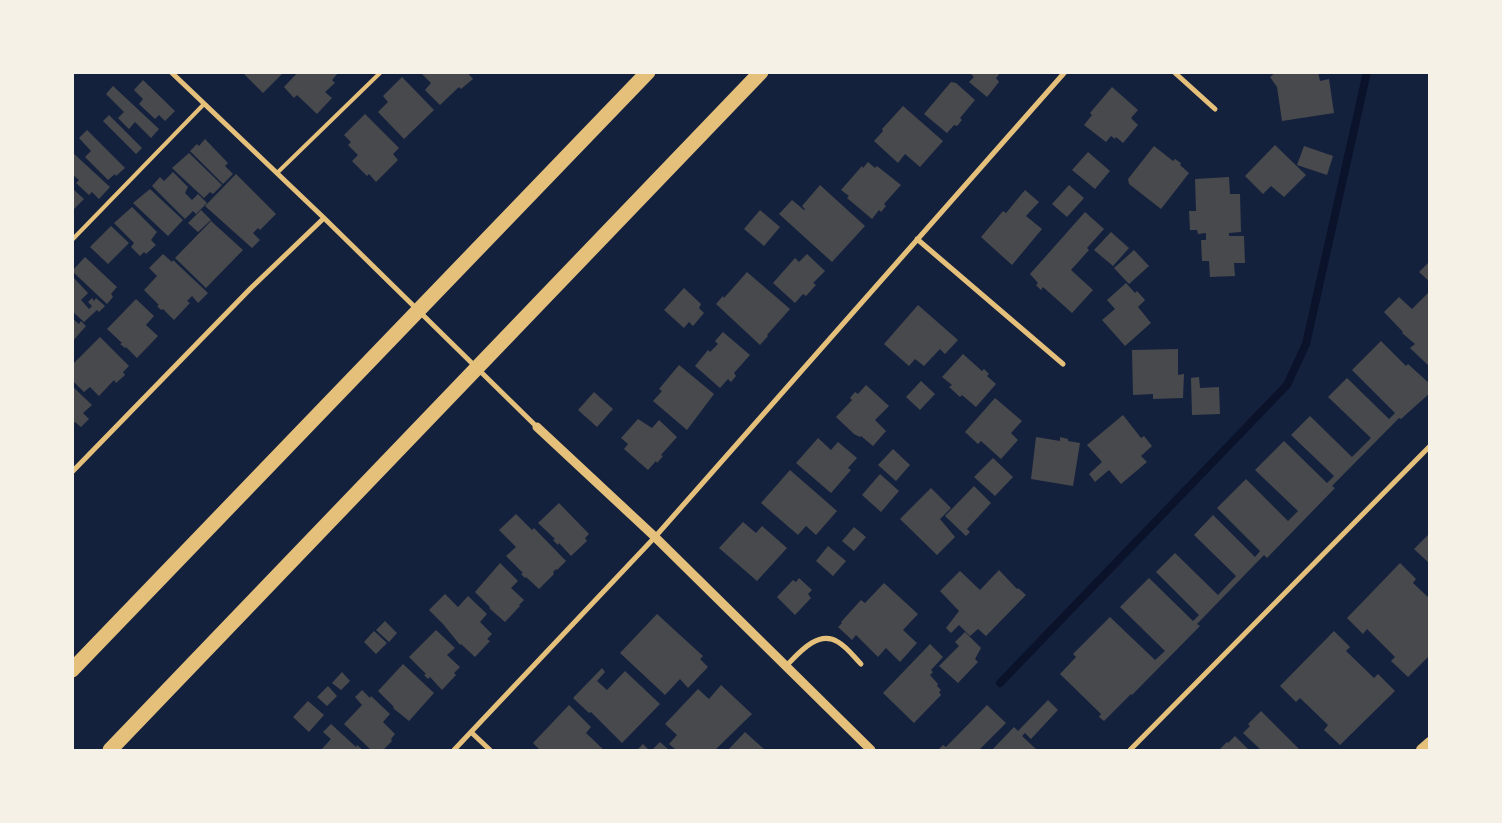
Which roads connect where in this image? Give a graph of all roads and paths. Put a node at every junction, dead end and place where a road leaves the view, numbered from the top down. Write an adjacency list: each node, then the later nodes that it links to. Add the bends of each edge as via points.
1 (171, 72): 7 (street)
2 (382, 72): 9 (lane)
3 (648, 72): 20 (highway)
4 (761, 72): 23 (highway)
5 (1065, 72): 11 (street)
6 (1174, 72): 8 (street)
7 (204, 104): 9 (street); 12 (lane)
8 (1215, 109)
9 (277, 173): 10 (street)
10 (324, 218): 14 (street); 16 (street, via 251,288)
11 (917, 239): 13 (street); 17 (street)
12 (72, 240)
13 (1063, 364)
14 (537, 427): 17 (street)
15 (1430, 446): 27 (street)
16 (72, 472)
17 (655, 537): 19 (street); 21 (street)
18 (861, 664): 19 (street, via 838,641 821,638 804,648)
19 (786, 666): 26 (street)
20 (72, 670)
21 (472, 732): 24 (street); 25 (street)
22 (1430, 743): 28 (main road)
23 (110, 750)
24 (454, 750)
25 (490, 750)
26 (871, 750)
27 (1130, 750)
28 (1422, 750)

